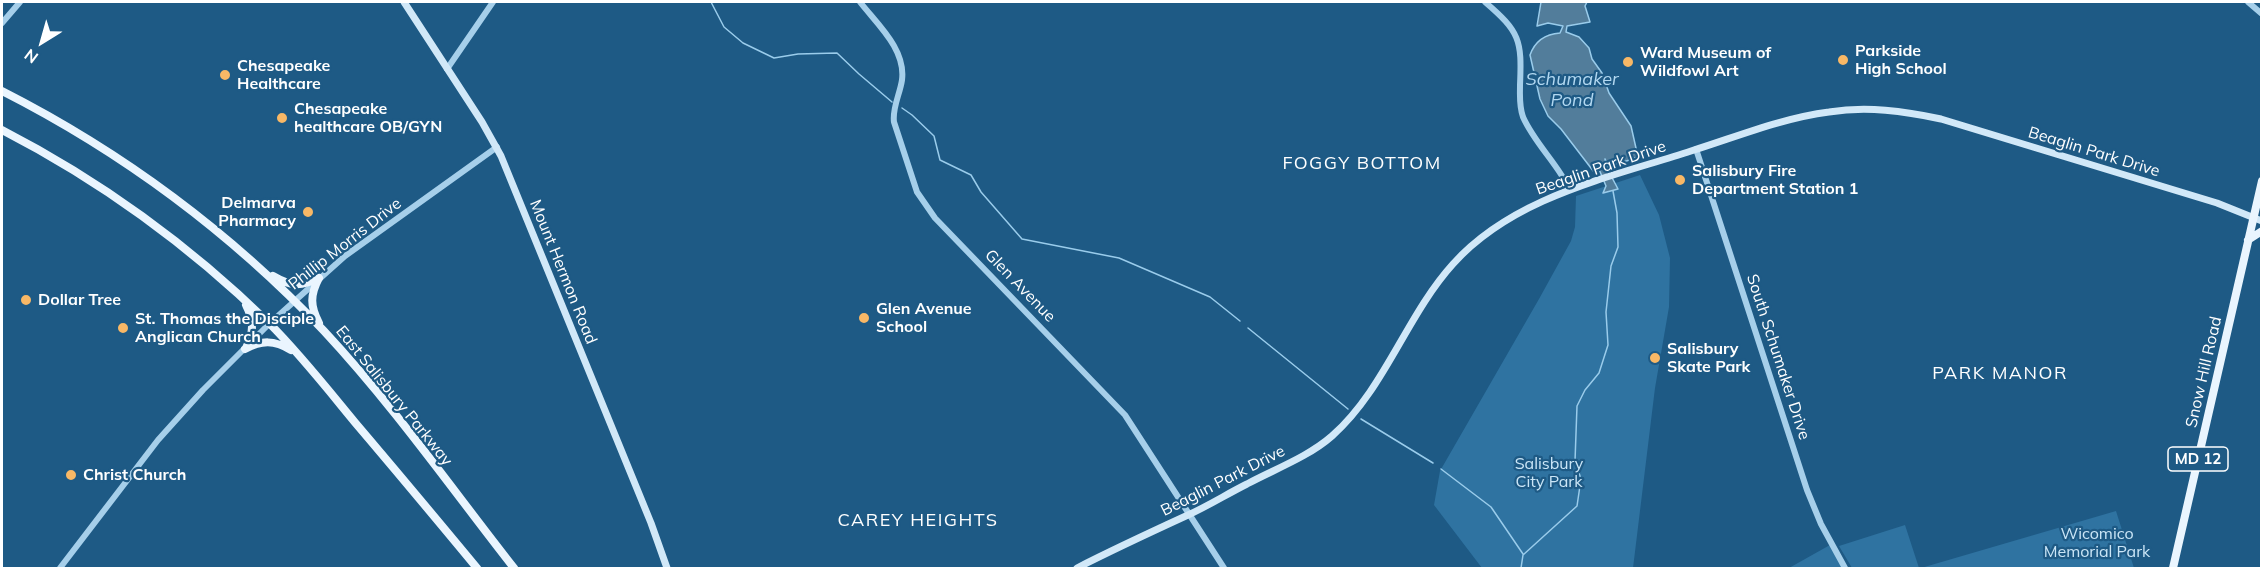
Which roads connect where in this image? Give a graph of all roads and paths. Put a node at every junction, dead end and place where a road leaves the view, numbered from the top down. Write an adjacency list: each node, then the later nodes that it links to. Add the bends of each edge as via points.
1 (20, 2): 8 (street)
2 (404, 2): 9 (main road, Mount Hermon Road)
3 (493, 2): 9 (street)
4 (860, 2): 30 (street, Glen Avenue, via 899,57 902,75 894,122 917,192 926,207 1120,409)
5 (1485, 2): 17 (street, via 1517,37 1521,56 1520,108 1535,139)
6 (2248, 2): 7 (street)
7 (2262, 14)
8 (2, 23)
9 (447, 69): 14 (main road, Mount Hermon Road)
10 (2, 90): 12 (main road, East Salisbury Parkway)
11 (2, 96): 12 (main road)
12 (48, 116): 22 (main road, East Salisbury Parkway, via 158,185)
13 (2, 129): 24 (main road, via 118,200)
14 (497, 147): 23 (street, Phillip Morris Drive); 34 (main road, Mount Hermon Road)
15 (1696, 149): 17 (main road, Beaglin Park Drive); 18 (main road, Beaglin Park Drive, via 1816,114 1894,110 1941,119); 37 (street, South Schumaker Drive, via 1807,490)
16 (2262, 181): 18 (main road, Snow Hill Road / MD 12)
17 (1570, 190): 30 (main road, Beaglin Park Drive, via 1517,214 1457,260 1427,298 1364,399 1332,435 1314,449)
18 (2253, 217): 19 (main road, Beaglin Park Drive); 21 (main road, Snow Hill Road / MD 12)
19 (2262, 221)
20 (2262, 231): 21 (main road)
21 (2248, 240): 38 (main road, Snow Hill Road / MD 12)
22 (265, 272): 23 (main road, via 291,285); 25 (main road, East Salisbury Parkway)
23 (319, 278): 25 (street, Phillip Morris Drive); 27 (main road, via 311,302)
24 (242, 298): 26 (main road); 28 (main road, via 252,322 252,334)
25 (294, 300): 26 (street, Phillip Morris Drive); 27 (main road, East Salisbury Parkway)
26 (269, 324): 28 (street, Phillip Morris Drive); 29 (main road)
27 (325, 333): 33 (main road, East Salisbury Parkway)
28 (245, 349): 29 (main road, via 273,342); 31 (street, Phillip Morris Drive, via 158,440)
29 (301, 357): 32 (main road)
30 (1189, 515): 35 (main road, Beaglin Park Drive); 36 (street, Glen Avenue)
31 (60, 568)
32 (477, 568)
33 (514, 568)
34 (667, 568)
35 (1077, 568)
36 (1224, 568)
37 (1845, 568)
38 (2173, 568)

